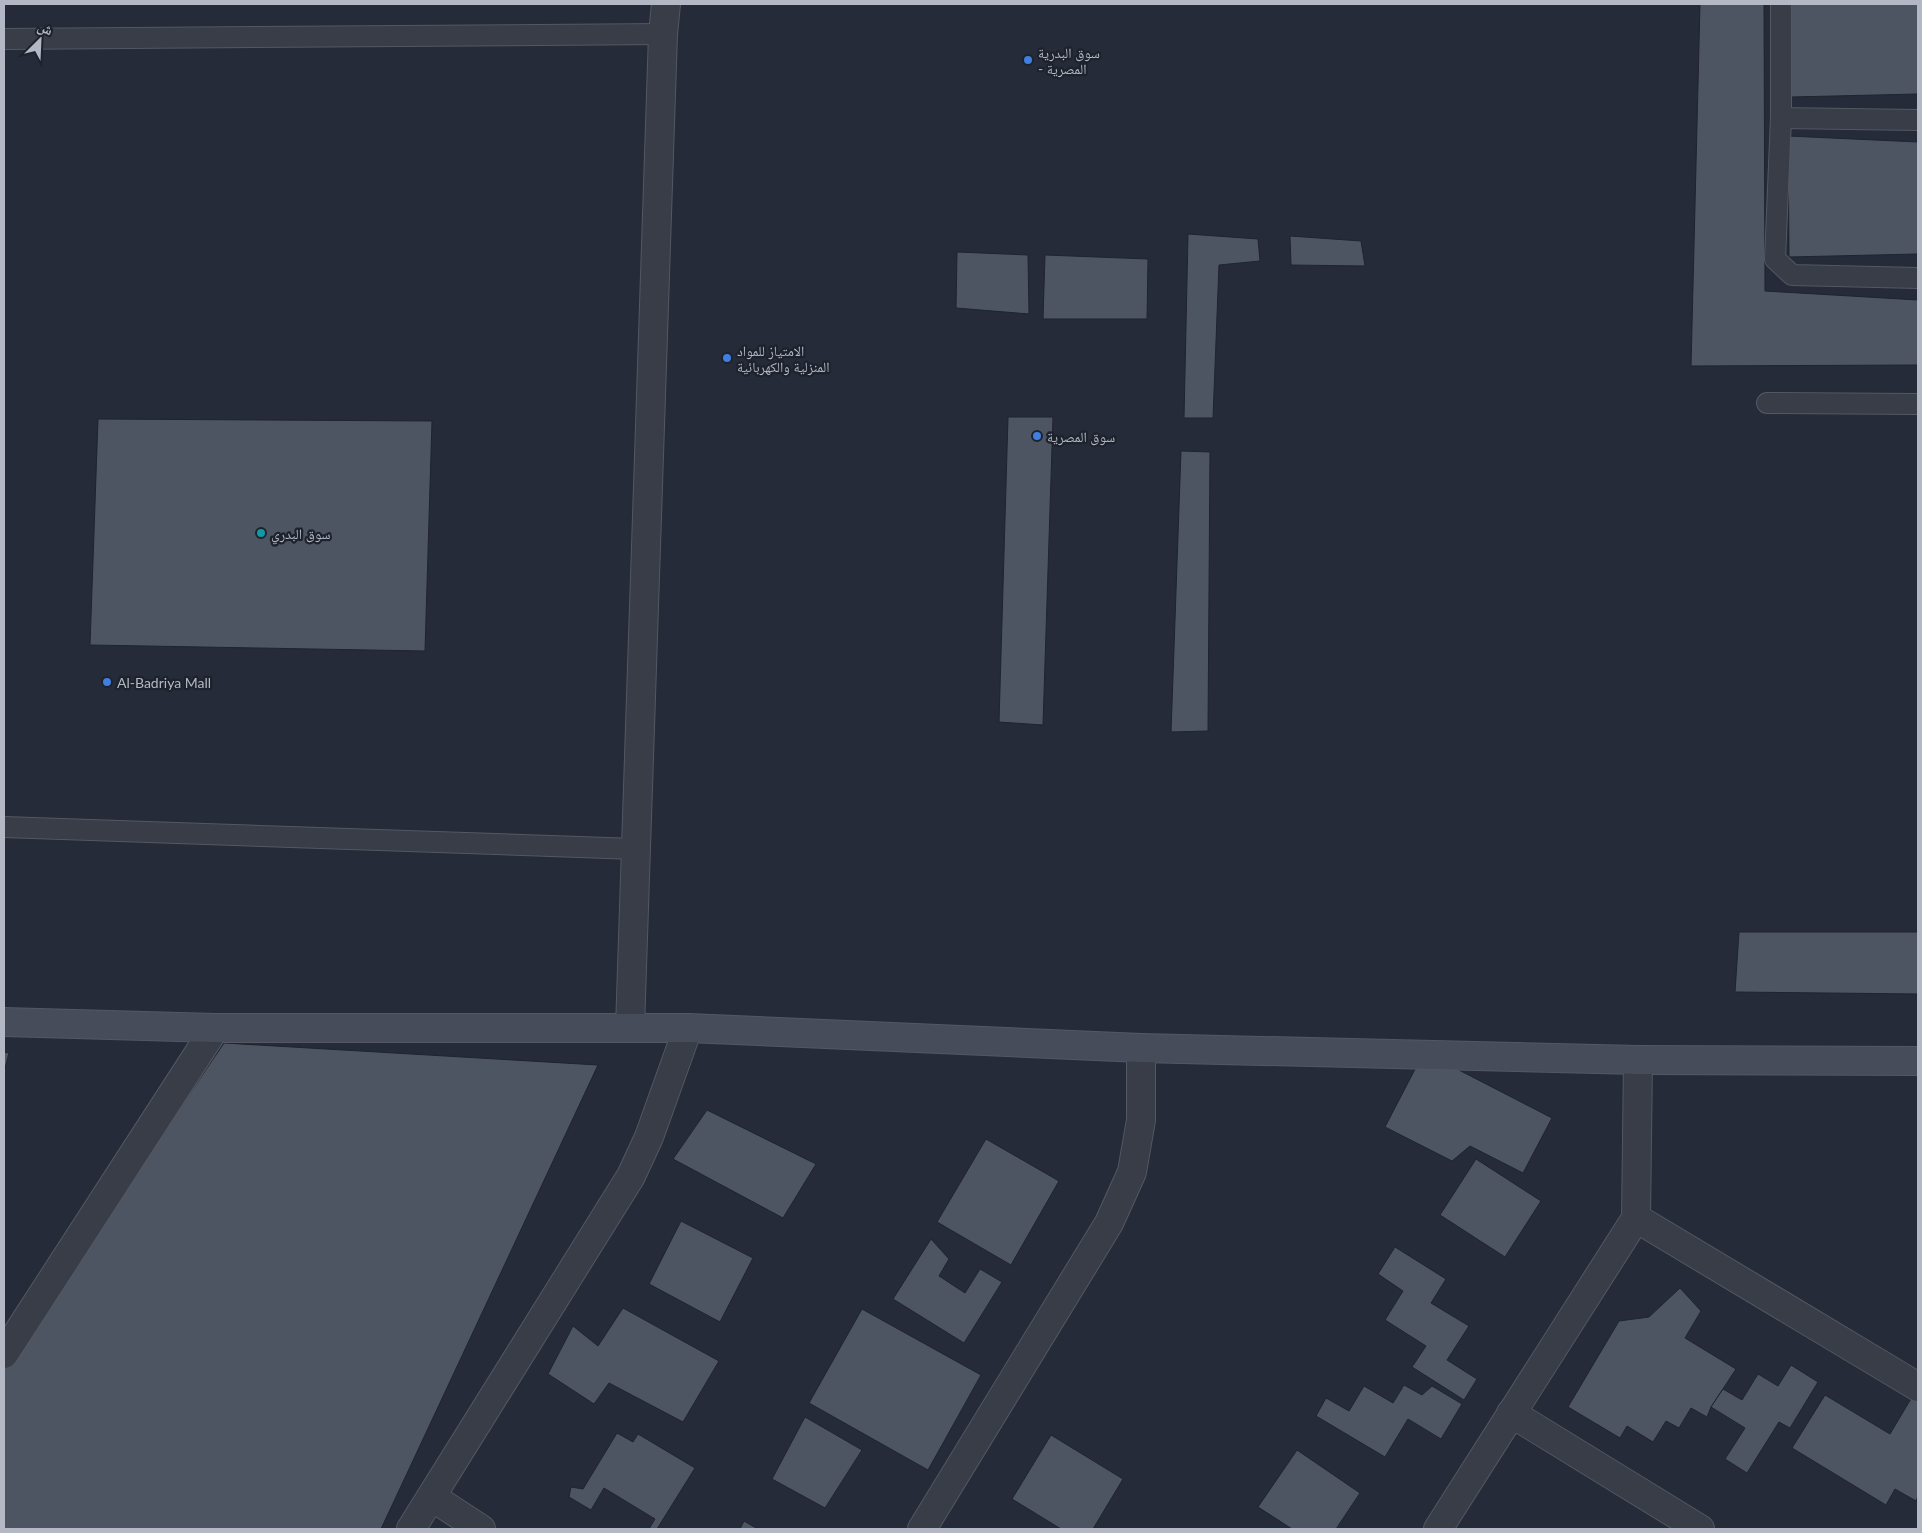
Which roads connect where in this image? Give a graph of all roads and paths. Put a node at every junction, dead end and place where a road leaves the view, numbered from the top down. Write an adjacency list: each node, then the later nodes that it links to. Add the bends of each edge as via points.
1 (666, 4): 3 (street)
2 (1781, 4): 5 (lane)
3 (663, 34): 4 (lane); 11 (street)
4 (4, 39)
5 (1781, 118): 6 (lane); 7 (lane, via 1775,259 1792,275)
6 (1918, 120)
7 (1918, 278)
8 (1767, 403): 9 (lane)
9 (1918, 404)
10 (4, 827): 11 (lane)
11 (636, 849): 14 (street)
12 (4, 1022): 13 (main road)
13 (215, 1028): 14 (main road); 20 (street)
14 (630, 1028): 15 (main road)
15 (688, 1028): 16 (main road); 23 (street, via 650,1137 631,1176)
16 (1141, 1048): 17 (main road); 26 (street, via 1141,1120 1132,1172 1109,1223)
17 (1638, 1060): 18 (main road); 19 (street)
18 (1918, 1061)
19 (1636, 1218): 21 (street); 22 (street)
20 (4, 1354)
21 (1918, 1388)
22 (1512, 1414): 27 (street); 28 (street)
23 (432, 1497): 24 (street); 25 (street)
24 (411, 1529)
25 (481, 1529)
26 (922, 1529)
27 (1438, 1529)
28 (1700, 1529)

